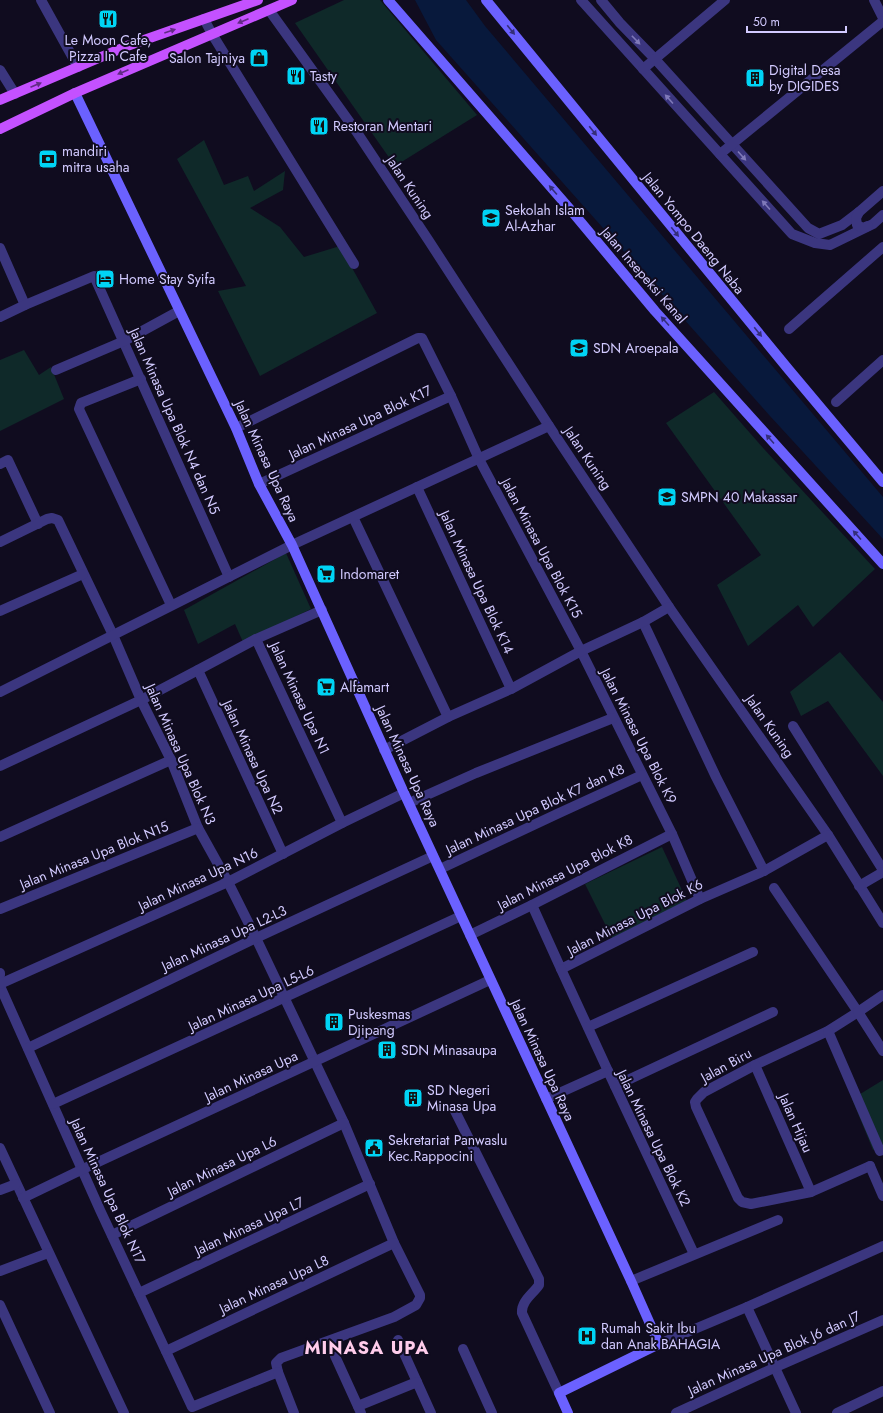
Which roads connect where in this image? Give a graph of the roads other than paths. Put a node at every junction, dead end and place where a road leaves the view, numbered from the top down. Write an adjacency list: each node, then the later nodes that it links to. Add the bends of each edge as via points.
1 (41, 0): 17 (street)
2 (258, 0): 11 (main road)
3 (292, 0): 10 (main road)
4 (388, 0): 58 (street, Jalan Insepeksi Kanal, one-way to 4, via 655,311)
5 (486, 0): 51 (street, Jalan Yompo Daeng Naba, one-way to 51, via 784,365)
6 (581, 0): 14 (street)
7 (601, 0): 13 (street)
8 (725, 0): 16 (street)
9 (875, 0): 12 (street)
10 (269, 10): 15 (main road, one-way to 15); 47 (street, Jalan Kuning, via 356,131)
11 (204, 19): 15 (street); 17 (main road, one-way to 11, via 127,46)
12 (883, 20): 26 (street)
13 (620, 23): 14 (street); 16 (street, one-way to 16)
14 (608, 31): 18 (street)
15 (212, 34): 20 (main road, one-way to 20); 36 (street)
16 (655, 59): 18 (street); 22 (street)
17 (78, 67): 21 (main road, one-way to 17)
18 (643, 69): 24 (street, one-way to 18)
19 (0, 70): 21 (street)
20 (75, 93): 25 (main road); 38 (street, Jalan Minasa Upa Raya)
21 (15, 94): 23 (main road)
22 (690, 99): 24 (street); 26 (street)
23 (0, 100)
24 (680, 110): 27 (street)
25 (0, 129)
26 (731, 144): 27 (street); 32 (street, one-way to 32)
27 (720, 154): 33 (street, one-way to 27)
28 (883, 191): 29 (street)
29 (859, 212): 31 (street, via 856,218 857,225 863,228); 32 (street, via 842,226 819,234)
30 (883, 215): 31 (street)
31 (873, 224): 33 (street, via 830,246)
32 (808, 228): 33 (street, via 800,234)
33 (792, 234)
34 (0, 248): 37 (street)
35 (883, 248): 40 (street)
36 (354, 264)
37 (25, 305): 39 (street); 41 (street, Jalan Minasa Upa Blok N4 dan N5, via 94,276)
38 (179, 311): 41 (street); 48 (street, Jalan Minasa Upa Raya)
39 (0, 317)
40 (789, 329)
41 (124, 341): 43 (street); 44 (street, Jalan Minasa Upa Blok N4 dan N5)
42 (883, 360): 46 (street)
43 (56, 370)
44 (141, 379): 60 (street, Jalan Minasa Upa Blok N4 dan N5); 61 (street, via 81,403 79,409)
45 (451, 396): 48 (street, Jalan Minasa Upa Blok K15, via 424,340 420,338); 49 (street, Jalan Minasa Upa Blok K15); 52 (street, Jalan Minasa Upa Blok K17)
46 (836, 402)
47 (549, 426): 49 (street); 62 (street, Jalan Kuning)
48 (236, 428): 52 (street, Jalan Minasa Upa Raya)
49 (479, 459): 53 (street); 68 (street, Jalan Minasa Upa Blok K15)
50 (0, 464): 55 (street, via 8,460)
51 (883, 482)
52 (259, 484): 57 (street, Jalan Minasa Upa Raya)
53 (417, 487): 54 (street); 70 (street, Jalan Minasa Upa Blok K14)
54 (353, 517): 57 (street); 73 (street)
55 (38, 524): 56 (street); 59 (street, Jalan Minasa Upa Blok N3, via 50,518 58,520)
56 (0, 542)
57 (292, 545): 60 (street); 63 (street, Jalan Minasa Upa Raya)
58 (883, 564)
59 (83, 574): 64 (street); 66 (street, Jalan Minasa Upa Blok N3)
60 (229, 577): 61 (street)
61 (171, 605): 66 (street)
62 (670, 607): 65 (street); 85 (street, Jalan Kuning)
63 (322, 610): 67 (street); 76 (street, Jalan Minasa Upa Raya)
64 (0, 611)
65 (643, 622): 68 (street); 90 (street, via 716,777)
66 (113, 635): 71 (street); 72 (street, Jalan Minasa Upa Blok N3)
67 (256, 639): 69 (street, Jalan Minasa Upa N1); 82 (street, Jalan Minasa Upa N1)
68 (581, 651): 70 (street); 74 (street, Jalan Minasa Upa Blok K9)
69 (198, 670): 72 (street, Jalan Minasa Upa N1); 87 (street, Jalan Minasa Upa N2)
70 (511, 689): 73 (street)
71 (0, 692)
72 (141, 700): 77 (street, Jalan Minasa Upa Blok N3); 78 (street, Jalan Minasa Upa N1)
73 (448, 717): 76 (street)
74 (613, 718): 79 (street, Jalan Minasa Upa Blok K9); 81 (street)
75 (793, 726): 91 (street)
76 (384, 750): 80 (street, Jalan Minasa Upa Raya)
77 (171, 760): 83 (street, Jalan Minasa Upa Blok N3); 86 (street)
78 (0, 766)
79 (642, 775): 84 (street, Jalan Minasa Upa Blok K9); 89 (street, Jalan Minasa Upa Blok K7 dan K8)
80 (404, 793): 81 (street, Jalan Minasa Upa Raya); 82 (street, Jalan Minasa Upa N16)
81 (409, 802): 88 (street, Jalan Minasa Upa Raya)
82 (342, 823): 87 (street, Jalan Minasa Upa N16)
83 (198, 828): 92 (street, Jalan Minasa Upa Blok N3); 97 (street, Jalan Minasa Upa Blok N15)
84 (672, 834): 95 (street, Jalan Minasa Upa Blok K9); 96 (street, Jalan Minasa Upa Blok K8)
85 (828, 835): 90 (street); 93 (street, Jalan Kuning)
86 (0, 837)
87 (283, 854): 92 (street, Jalan Minasa Upa N16)
88 (433, 856): 89 (street, Jalan Minasa Upa Raya); 101 (street, Jalan Minasa Upa L2-L3)
89 (440, 869): 98 (street, Jalan Minasa Upa Raya)
90 (764, 871): 95 (street, Jalan Minasa Upa Blok K6)
91 (883, 871): 93 (street)
92 (228, 882): 101 (street, Jalan Minasa Upa Blok N3); 105 (street, Jalan Minasa Upa N16)
93 (859, 886): 99 (street, Jalan Kuning)
94 (774, 888): 109 (street)
95 (700, 899): 103 (street, Jalan Minasa Upa Blok K6)
96 (532, 905): 100 (street, Jalan Minasa Upa Blok K8); 103 (street, Jalan Minasa Upa Blok K6)
97 (0, 909)
98 (461, 916): 100 (street, Jalan Minasa Upa Raya); 107 (street, Jalan Minasa Upa L5-L6)
99 (883, 923)
100 (470, 935): 104 (street, Jalan Minasa Upa Raya)
101 (256, 938): 107 (street, Jalan Minasa Upa Blok N3); 112 (street, Jalan Minasa Upa L2-L3)
102 (753, 952): 110 (street)
103 (561, 969): 110 (street)
104 (490, 980): 114 (street, Jalan Minasa Upa); 118 (street, Jalan Minasa Upa Raya)
105 (0, 985): 112 (street, Jalan Minasa Upa Blok N17)
106 (883, 995): 109 (street, Jalan Biru)
107 (284, 999): 114 (street, Jalan Minasa Upa Blok N3); 119 (street, Jalan Minasa Upa L5-L6)
108 (773, 1012): 117 (street)
109 (858, 1012): 111 (street, Jalan Biru); 113 (street)
110 (588, 1028): 116 (street)
111 (828, 1031): 115 (street, Jalan Biru); 123 (street)
112 (28, 1048): 119 (street, Jalan Minasa Upa Blok N17)
113 (883, 1051)
114 (314, 1062): 121 (street, Jalan Minasa Upa Blok N3); 125 (street, Jalan Minasa Upa)
115 (755, 1064): 129 (street, Jalan Hijau); 129 (street, Jalan Biru, via 704,1092 697,1098 696,1107 742,1202 751,1204)
116 (608, 1071): 117 (street, Jalan Minasa Upa Blok K2); 118 (street, Jalan Minasa Upa Blok K2)
117 (615, 1086): 137 (street, Jalan Minasa Upa Blok K2)
118 (546, 1099): 139 (street, Jalan Minasa Upa Raya)
119 (53, 1104): 125 (street, Jalan Minasa Upa Blok N17)
120 (455, 1111): 153 (street, via 539,1279 539,1284 521,1308)
121 (344, 1123): 127 (street, Jalan Minasa Upa Blok N3); 133 (street, Jalan Minasa Upa L6)
122 (0, 1148): 126 (street)
123 (881, 1151): 124 (street)
124 (870, 1166): 129 (street, Jalan Biru); 130 (street)
125 (83, 1169): 131 (street, Jalan Minasa Upa); 133 (street, Jalan Minasa Upa Blok N17)
126 (16, 1184): 128 (street); 131 (street)
127 (370, 1184): 134 (street, Jalan Minasa Upa Blok N3); 140 (street, Jalan Minasa Upa L7)
128 (0, 1190)
129 (811, 1192)
130 (883, 1196)
131 (23, 1198): 136 (street)
132 (778, 1220): 137 (street)
133 (112, 1235): 140 (street, Jalan Minasa Upa Blok N17)
134 (394, 1244): 147 (street, Jalan Minasa Upa L8); 150 (street, Jalan Minasa Upa Blok N3, via 420,1295 416,1305 394,1317 281,1358 276,1363)
135 (883, 1246): 142 (street)
136 (48, 1253): 138 (street); 156 (street)
137 (694, 1254): 139 (street)
138 (0, 1271)
139 (631, 1281): 145 (street, Jalan Minasa Upa Raya)
140 (139, 1293): 147 (street, Jalan Minasa Upa Blok N17)
141 (0, 1305): 155 (street)
142 (747, 1307): 145 (street); 149 (street)
143 (883, 1320): 149 (street, Jalan Minasa Upa Blok J6 dan J7)
144 (398, 1340): 151 (street)
145 (659, 1344): 153 (street)
146 (463, 1349): 159 (street)
147 (166, 1351): 150 (street, Jalan Minasa Upa Blok N17, via 192,1407)
148 (335, 1356): 154 (street)
149 (776, 1367): 161 (street, Jalan Minasa Upa Blok J6 dan J7); 162 (street)
150 (278, 1372): 157 (street)
151 (417, 1382): 154 (street); 158 (street)
152 (883, 1390): 163 (street)
153 (559, 1393): 160 (street)
154 (360, 1410)
155 (50, 1413)
156 (124, 1413)
157 (294, 1413)
158 (431, 1413)
159 (492, 1413)
160 (568, 1413)
161 (676, 1413)
162 (796, 1413)
163 (837, 1413)

